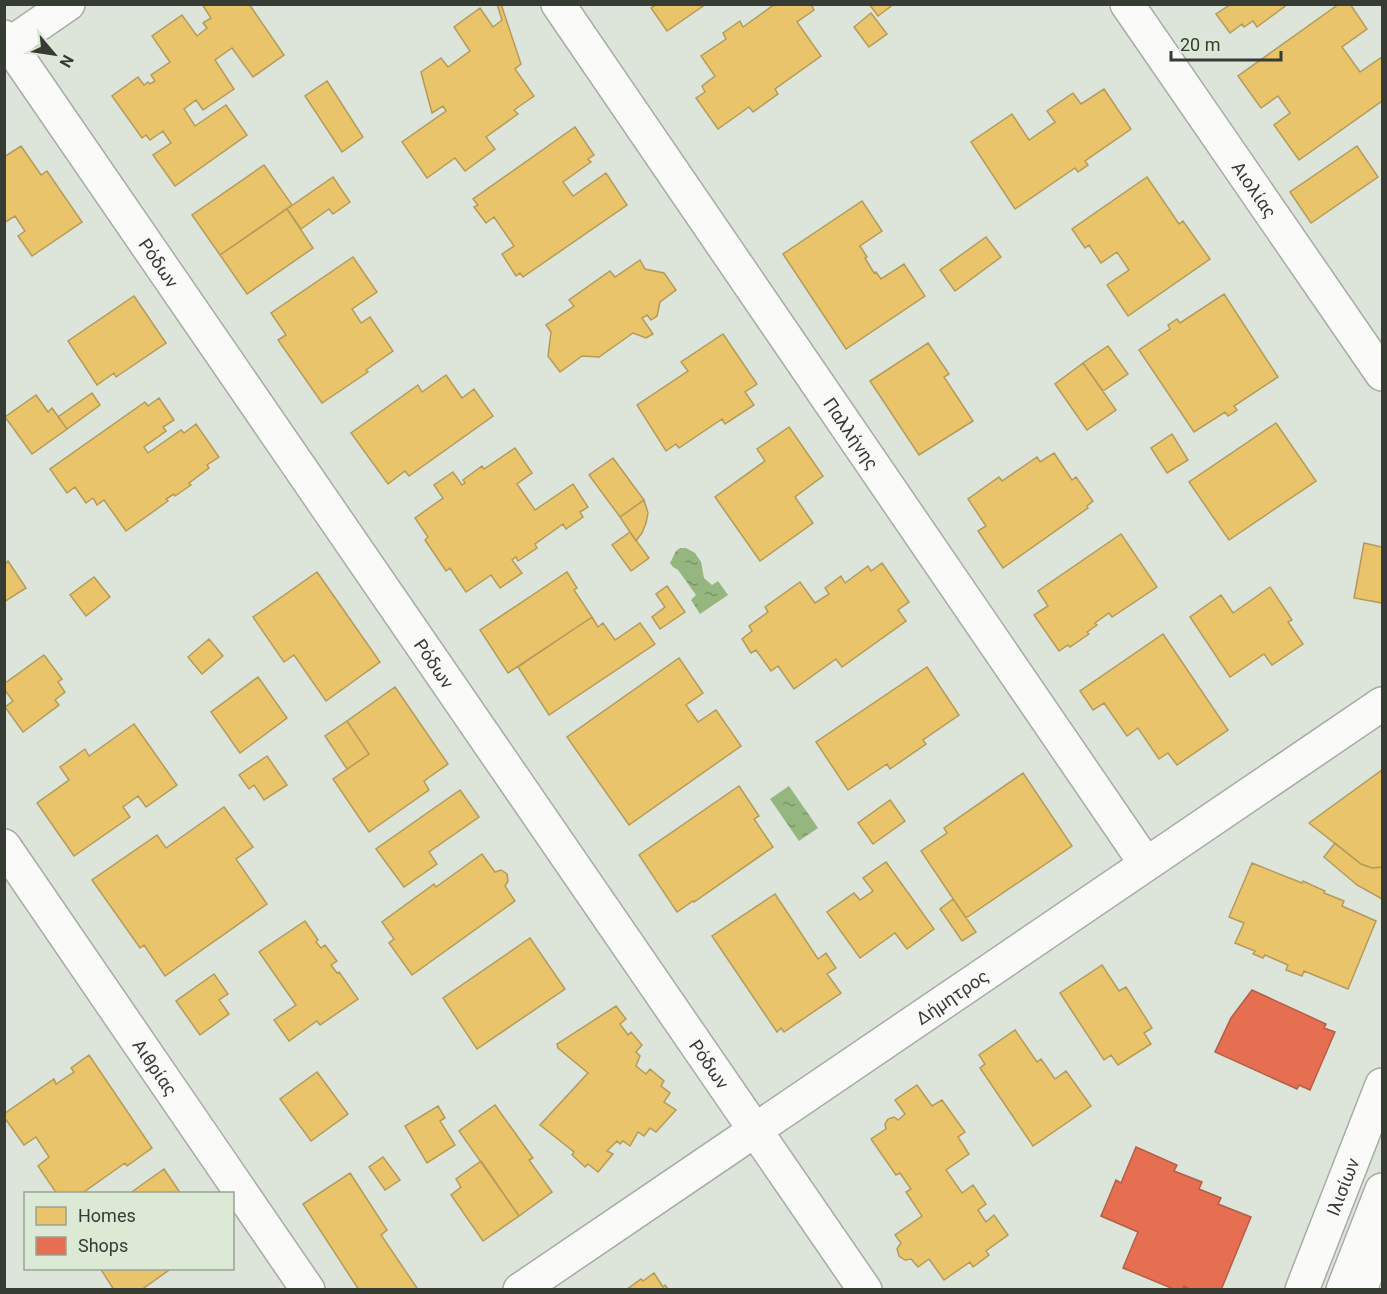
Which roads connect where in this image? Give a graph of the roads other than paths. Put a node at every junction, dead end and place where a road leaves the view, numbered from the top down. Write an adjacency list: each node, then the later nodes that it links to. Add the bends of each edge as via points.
1 (68, 4): 4 (street)
2 (558, 4): 8 (street, Παλλήνης)
3 (1127, 4): 5 (street, Αιολίας)
4 (6, 43): 10 (street, Ρόδων)
5 (1383, 374)
6 (1383, 704): 8 (street, Δήμητρος)
7 (4, 846): 13 (street, Αιθρίας)
8 (1146, 864): 10 (street, Δήμητρος)
9 (1383, 1085): 16 (street, Ιλισίων)
10 (755, 1130): 14 (street, Δήμητρος); 15 (street, Ρόδων)
11 (1383, 1190): 12 (street)
12 (1367, 1230): 17 (street); 18 (lane, via 1380,1255)
13 (308, 1290)
14 (519, 1290)
15 (865, 1290)
16 (1302, 1290)
17 (1344, 1290)
18 (1367, 1290)

